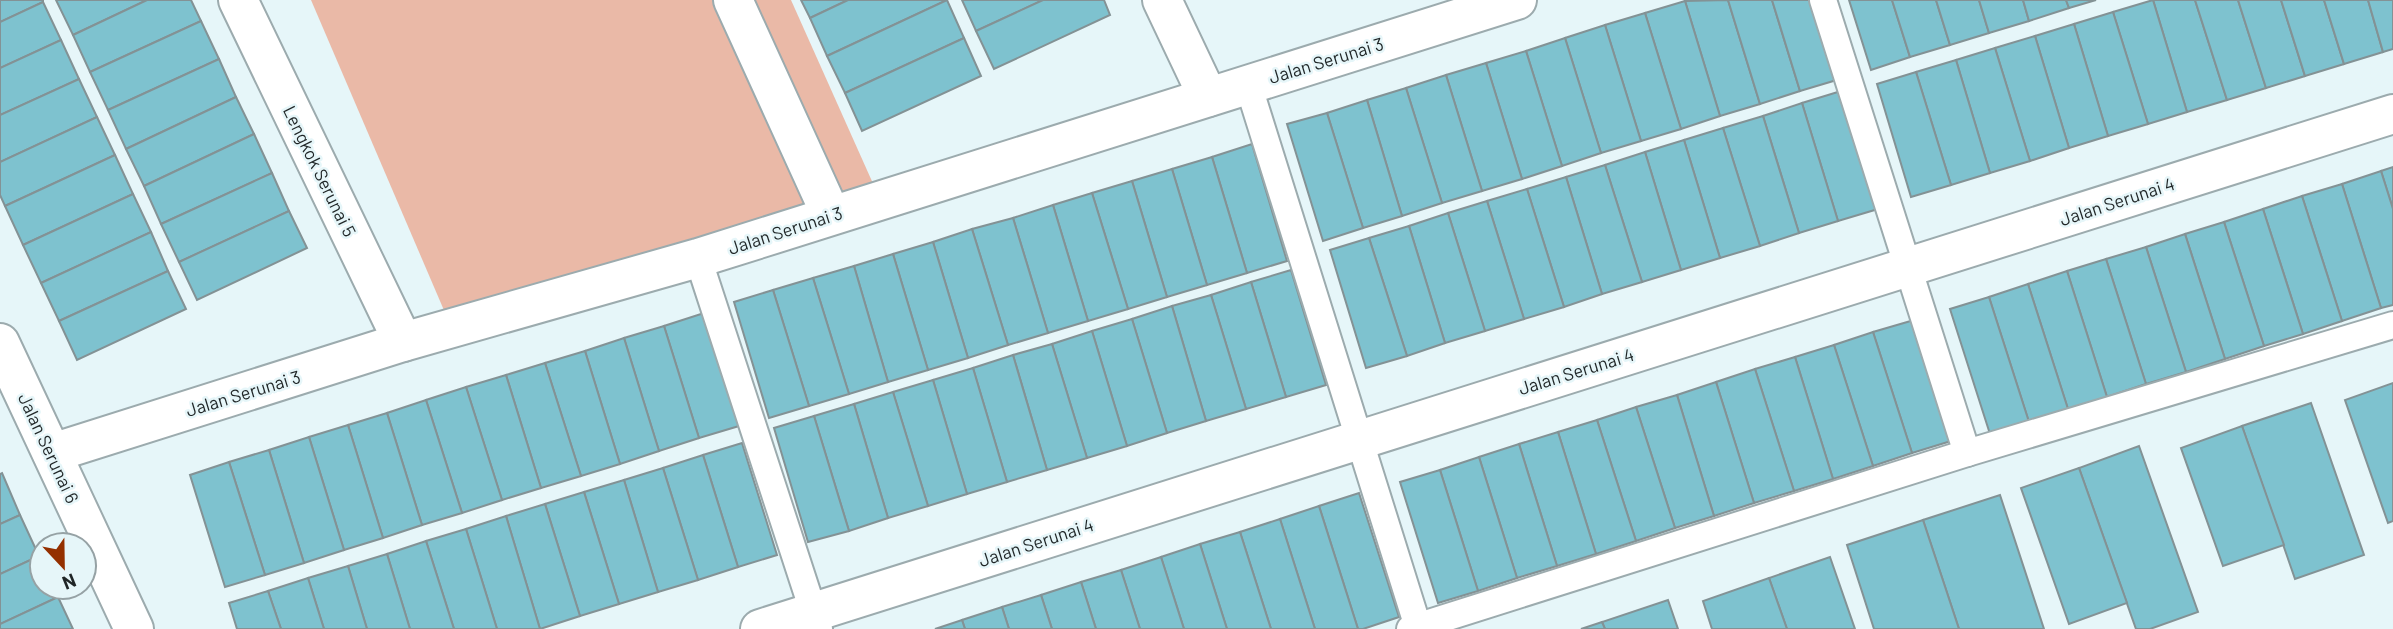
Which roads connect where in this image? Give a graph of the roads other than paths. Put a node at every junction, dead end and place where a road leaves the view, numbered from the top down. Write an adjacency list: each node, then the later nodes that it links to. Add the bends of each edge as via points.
1 (238, 0): 13 (street, Lengkok Serunai 5)
2 (733, 0): 9 (street)
3 (1162, 0): 7 (street)
4 (1517, 0): 6 (street, Jalan Serunai 3)
5 (1823, 0): 11 (lane)
6 (1248, 84): 7 (street, Jalan Serunai 3); 15 (lane)
7 (1208, 97): 9 (street, Jalan Serunai 3)
8 (2393, 114): 11 (street, Jalan Serunai 4)
9 (831, 215): 10 (street, Jalan Serunai 3)
10 (698, 258): 13 (street, Jalan Serunai 3); 18 (lane)
11 (1908, 267): 15 (street, Jalan Serunai 4); 17 (lane)
12 (2393, 325): 17 (lane)
13 (403, 342): 16 (street, Jalan Serunai 3)
14 (0, 343): 16 (street, Jalan Serunai 6)
15 (1359, 440): 18 (street, Jalan Serunai 4); 19 (lane)
16 (52, 453): 20 (street, Jalan Serunai 6)
17 (1967, 453): 19 (lane)
18 (816, 621): 21 (street, Jalan Serunai 4)
19 (1414, 628)
20 (134, 629)
21 (760, 629)

